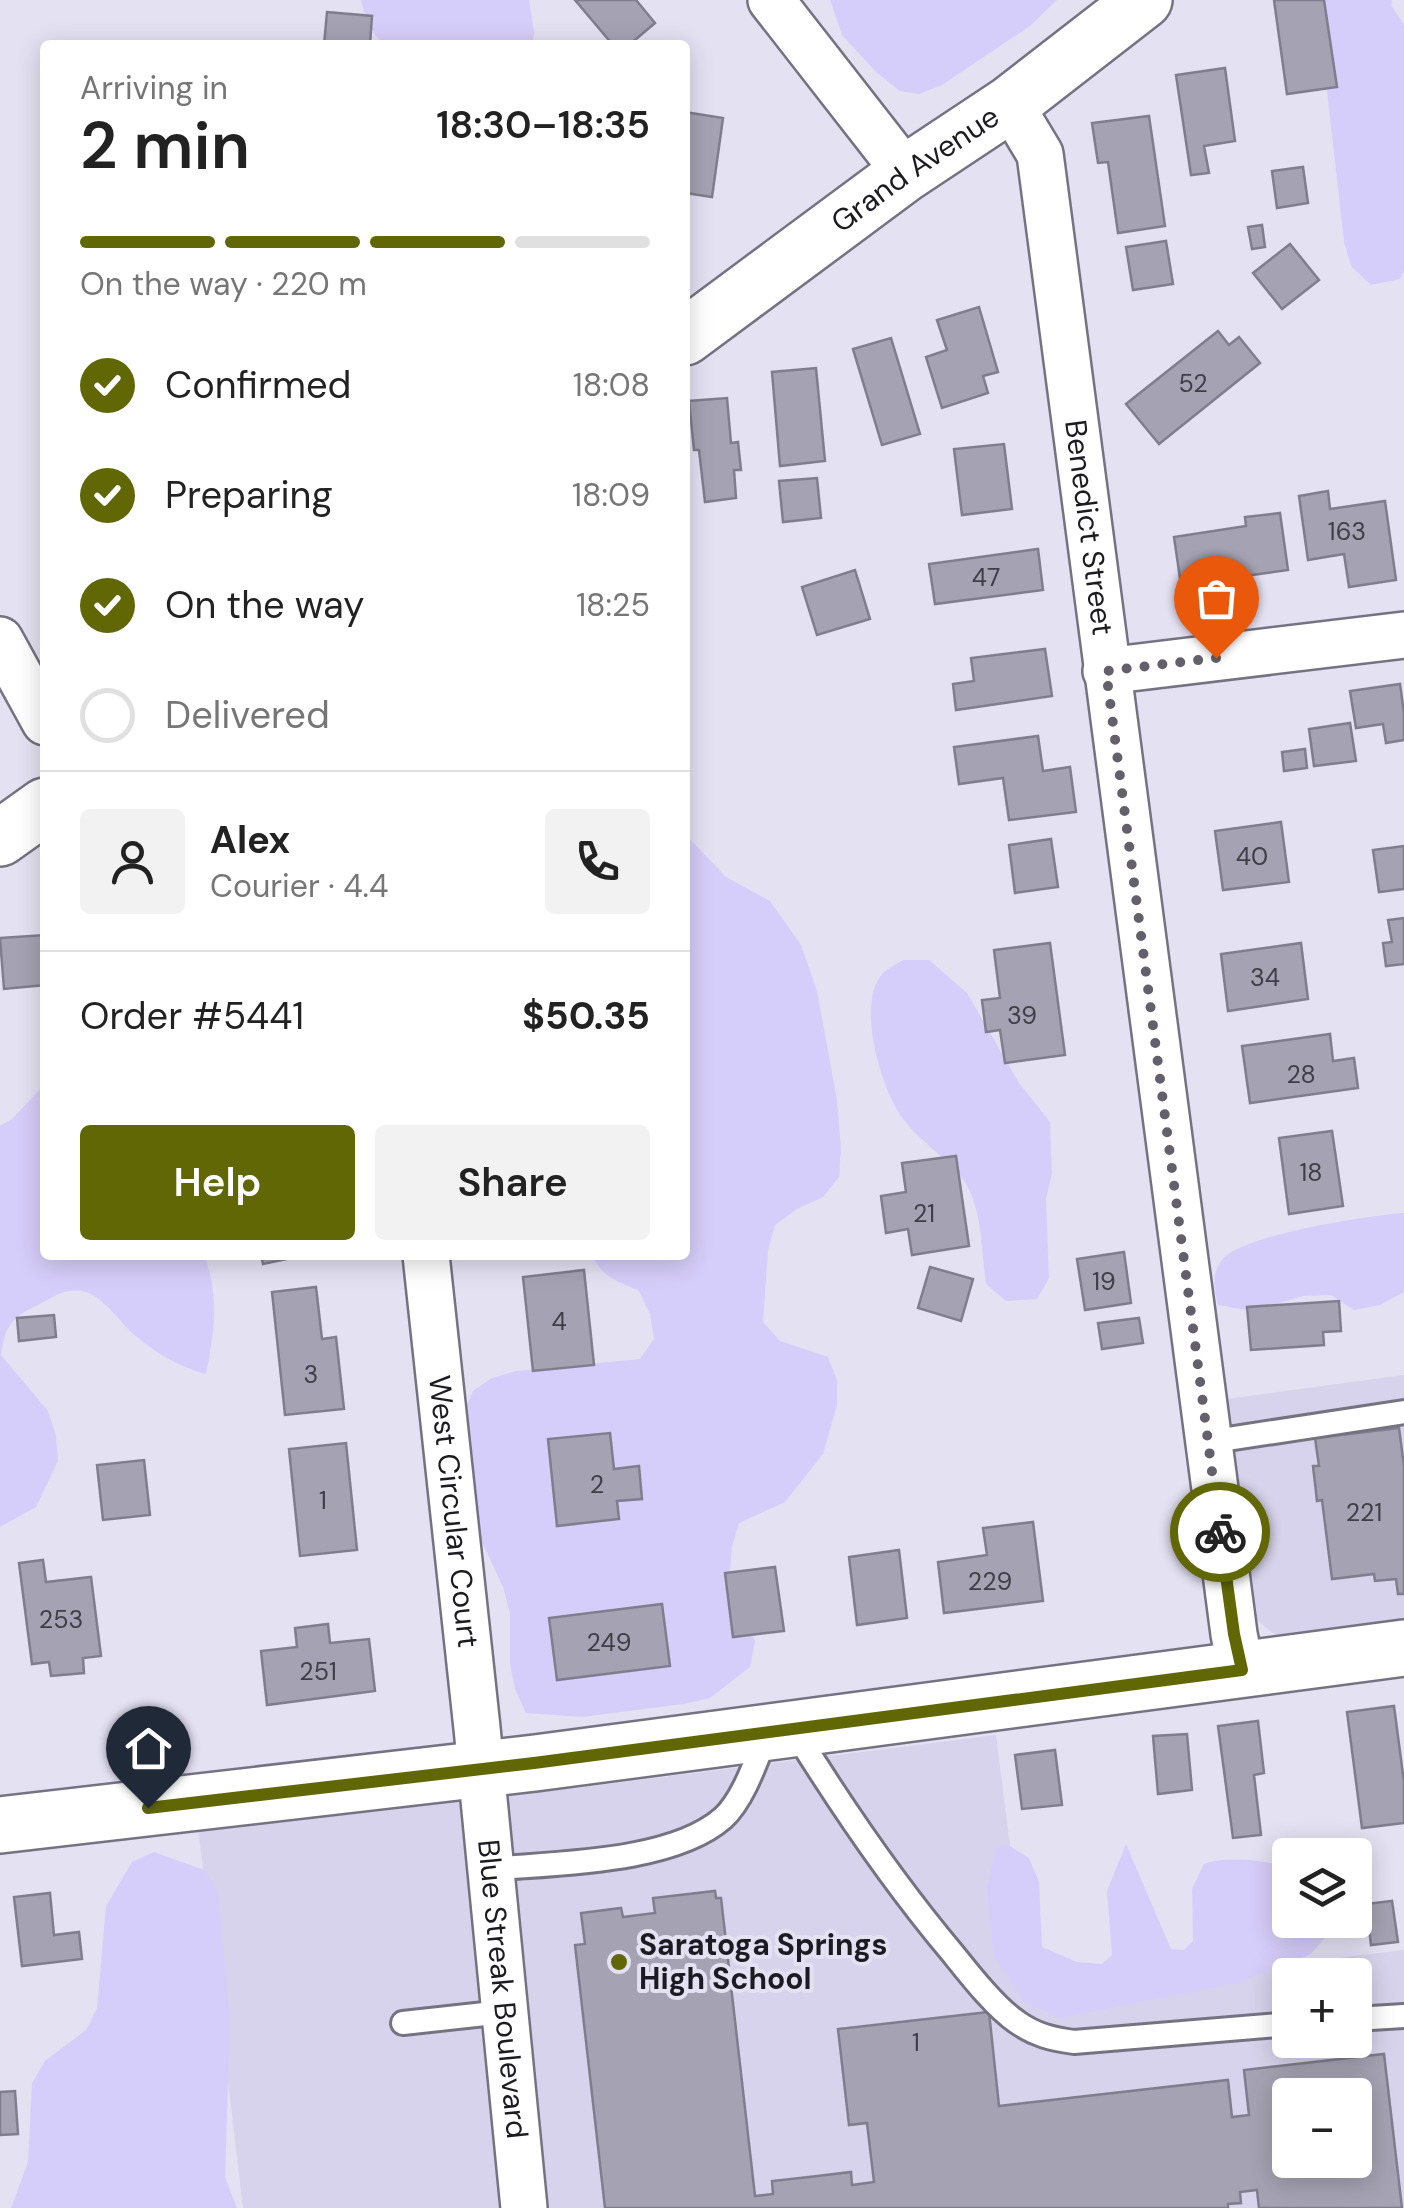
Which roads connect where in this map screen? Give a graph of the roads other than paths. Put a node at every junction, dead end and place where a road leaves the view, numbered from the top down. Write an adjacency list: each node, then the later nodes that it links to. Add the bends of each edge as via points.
1 (771, 0): 4 (street)
2 (1144, 0): 3 (street, Grand Avenue)
3 (1010, 104): 4 (street, Grand Avenue); 8 (street, Benedict Street, via 1040,154)
4 (906, 172): 5 (street, Grand Avenue)
5 (690, 333)
6 (1404, 635): 8 (street)
7 (0, 640): 9 (street)
8 (1106, 671): 14 (street, Benedict Street)
9 (40, 713)
10 (40, 810): 11 (street)
11 (0, 838)
12 (427, 1260): 18 (street, West Circular Court)
13 (1404, 1412): 14 (lane)
14 (1208, 1442): 16 (street, Benedict Street)
15 (1404, 1648): 16 (street)
16 (1242, 1670): 17 (street)
17 (781, 1731): 18 (street); 20 (lane, via 724,1817 688,1840 634,1855); 25 (lane, via 920,1915 1014,2021 1044,2038 1074,2042)
18 (481, 1770): 19 (street); 20 (street, Blue Streak Boulevard)
19 (0, 1825)
20 (489, 1869): 21 (street, Blue Streak Boulevard)
21 (503, 2012): 24 (lane); 26 (street, Blue Streak Boulevard)
22 (1404, 2016): 23 (lane)
23 (1372, 2017)
24 (403, 2023)
25 (1272, 2026)
26 (524, 2208)

